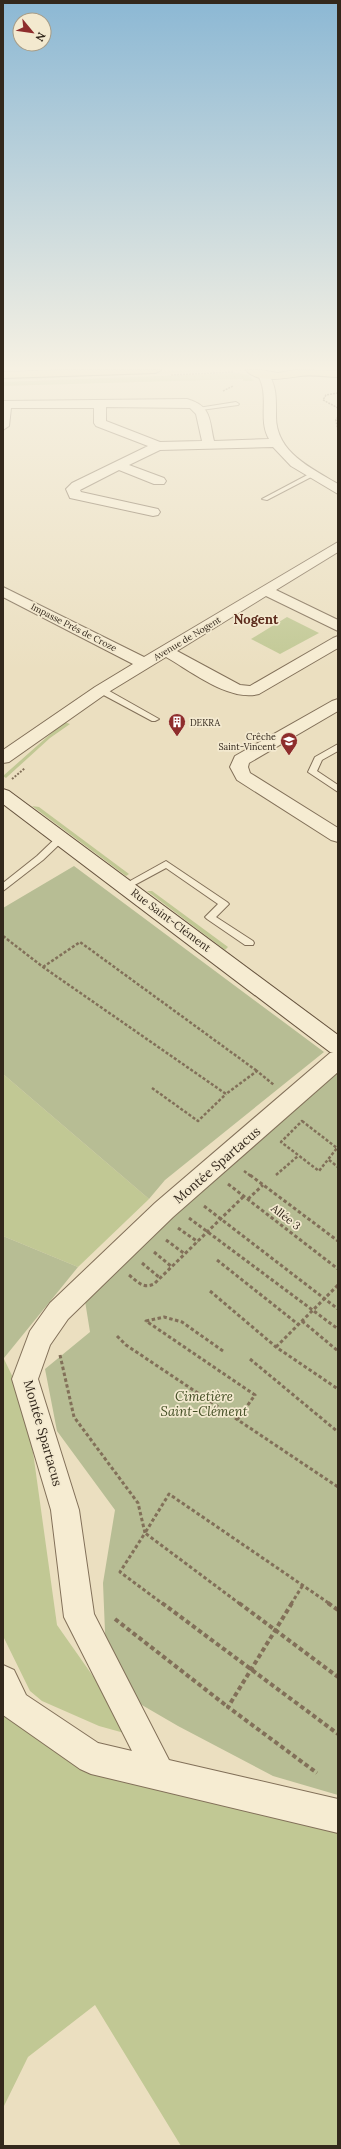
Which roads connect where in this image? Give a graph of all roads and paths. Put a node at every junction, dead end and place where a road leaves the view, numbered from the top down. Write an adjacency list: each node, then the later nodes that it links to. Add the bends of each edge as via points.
1 (107, 470): 8 (street, via 73,489 75,495)
2 (131, 470): 5 (street)
3 (308, 470): 4 (street)
4 (313, 474): 6 (street); 7 (lane)
5 (159, 481)
6 (338, 490)
7 (265, 499)
8 (153, 512)
9 (338, 546): 10 (street, Avenue de Nogent)
10 (265, 590): 12 (street); 14 (street, Avenue de Nogent)
11 (3, 591): 15 (street, Impasse Prés de Croze)
12 (338, 626)
13 (338, 641): 14 (street, via 253,691 236,690)
14 (166, 651): 15 (street, Avenue de Nogent)
15 (146, 664): 16 (street, Avenue de Nogent)
16 (101, 690): 18 (lane); 19 (street, Avenue de Nogent)
17 (338, 704): 25 (street, via 241,760 239,767 243,776)
18 (155, 719)
19 (57, 720): 21 (street, Avenue de Nogent); 22 (street, Avenue de Nogent)
20 (338, 747): 23 (lane, via 318,759 312,772)
21 (3, 758)
22 (3, 770)
23 (338, 789)
24 (3, 795): 26 (street, Rue Saint-Clément)
25 (338, 836)
26 (62, 837): 27 (street, Rue Saint-Clément); 28 (lane)
27 (126, 886): 30 (lane, via 166,864 224,904 210,917); 32 (street, Rue Saint-Clément)
28 (3, 888)
29 (3, 936): 31 (path)
30 (248, 943)
31 (43, 967): 34 (path, via 80,942); 36 (path)
32 (338, 1046)
33 (338, 1059): 37 (street, Montée Spartacus)
34 (257, 1071): 36 (path); 37 (path)
35 (152, 1088): 36 (path, via 198,1121)
36 (226, 1094)
37 (292, 1099): 92 (street, Montée Spartacus, via 164,1210 59,1311 39,1339 25,1379 65,1510 78,1617)
38 (298, 1156): 39 (path, via 319,1171); 39 (path, via 281,1142 302,1121 337,1148); 42 (path)
39 (329, 1160): 40 (path)
40 (338, 1167)
41 (244, 1171): 44 (path)
42 (276, 1175)
43 (222, 1180): 45 (path, Allée 3)
44 (263, 1185): 46 (path); 53 (path)
45 (244, 1196): 46 (path, Allée 3); 49 (path)
46 (248, 1199): 60 (path, Allée 3)
47 (203, 1205): 49 (path)
48 (187, 1216): 51 (path)
49 (222, 1219): 51 (path); 65 (path)
50 (172, 1224): 54 (path)
51 (208, 1232): 54 (path); 67 (path)
52 (164, 1238): 56 (path)
53 (338, 1241)
54 (198, 1242): 56 (path)
55 (152, 1250): 59 (path)
56 (185, 1254): 59 (path)
57 (136, 1258): 62 (path)
58 (217, 1260): 69 (path)
59 (172, 1266): 62 (path)
60 (338, 1269)
61 (124, 1271): 62 (path, via 148,1287)
62 (160, 1278)
63 (338, 1285): 65 (path)
64 (210, 1291): 72 (path)
65 (325, 1299): 66 (path); 67 (path)
66 (338, 1309)
67 (313, 1310): 68 (path); 70 (path)
68 (302, 1321): 69 (path); 75 (path)
69 (299, 1325): 72 (path)
70 (338, 1329)
71 (117, 1336): 78 (path, via 126,1345)
72 (276, 1347): 77 (path)
73 (62, 1350): 81 (path, via 60,1356 74,1417 138,1502)
74 (223, 1351): 78 (path, via 182,1322 164,1317 146,1321 255,1395)
75 (338, 1351)
76 (250, 1359): 79 (path)
77 (338, 1389)
78 (237, 1420): 80 (path)
79 (338, 1432)
80 (338, 1487)
81 (145, 1533): 82 (path, via 169,1494); 85 (path); 86 (path, via 120,1572)
82 (303, 1585): 83 (path); 85 (path)
83 (338, 1610)
84 (115, 1619): 89 (path)
85 (274, 1630): 86 (path); 87 (path)
86 (249, 1670): 89 (path); 90 (path)
87 (338, 1677)
88 (3, 1681): 92 (street, via 15,1706 92,1758)
89 (228, 1706): 91 (path)
90 (338, 1734)
91 (316, 1773)
92 (159, 1775): 93 (street)
93 (338, 1816)

